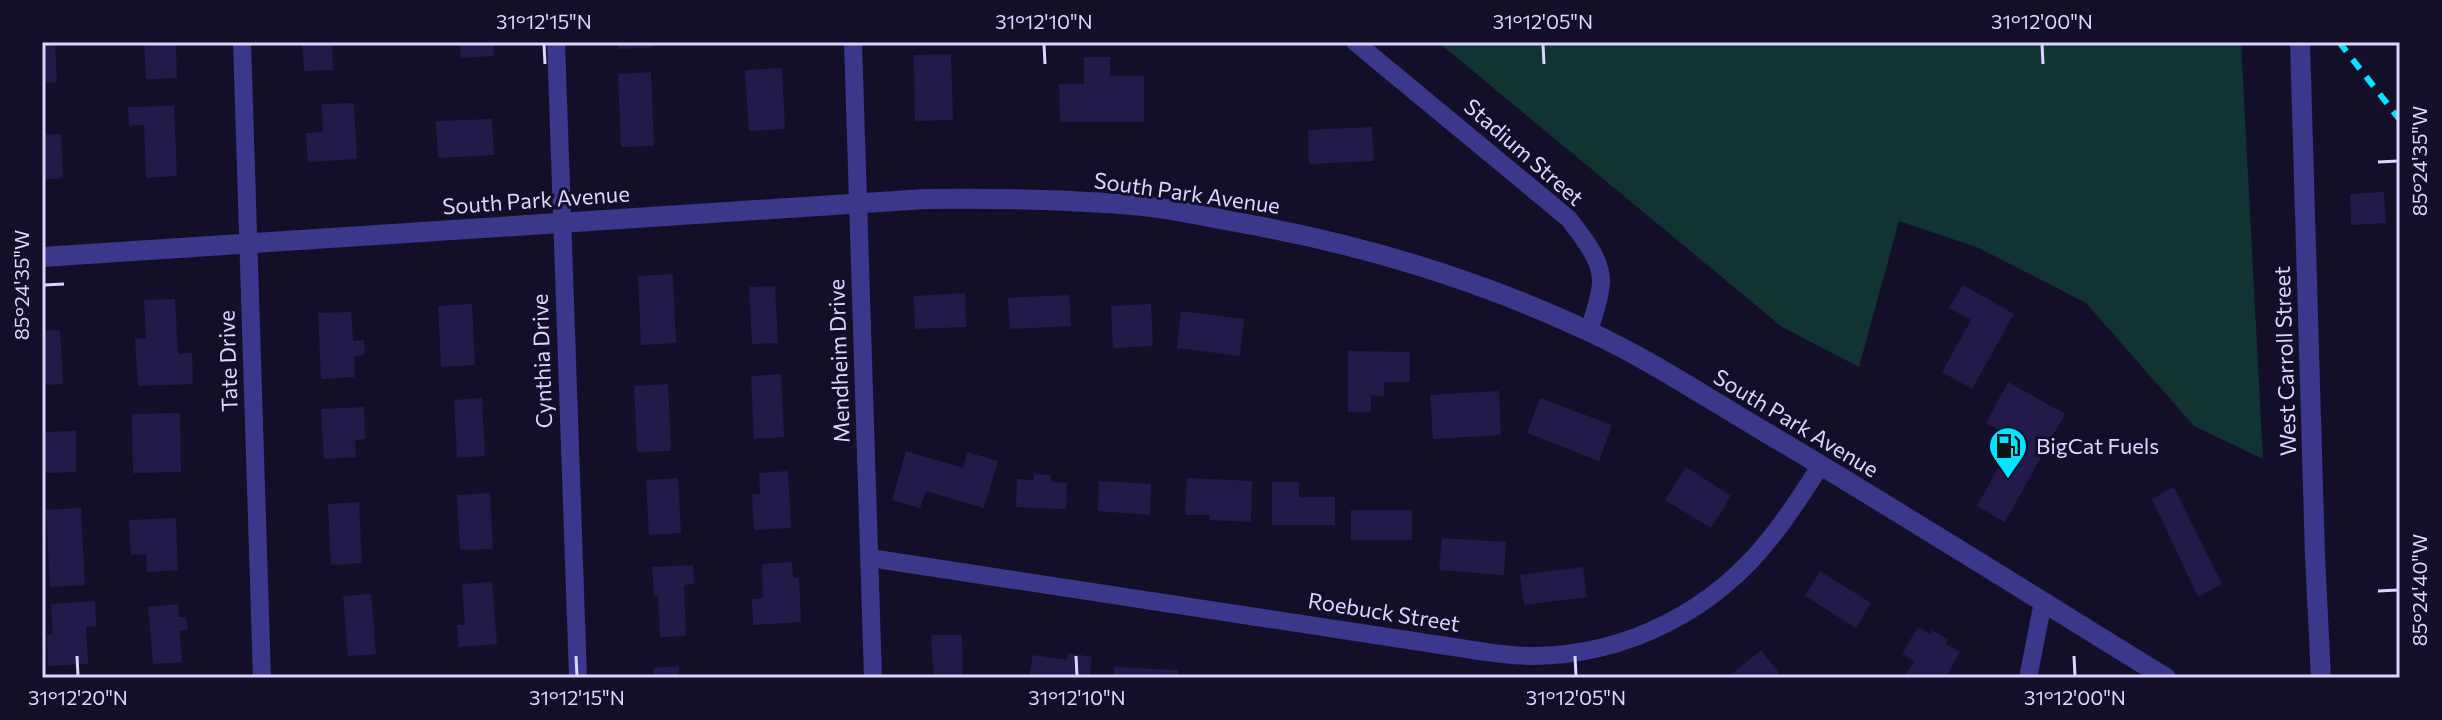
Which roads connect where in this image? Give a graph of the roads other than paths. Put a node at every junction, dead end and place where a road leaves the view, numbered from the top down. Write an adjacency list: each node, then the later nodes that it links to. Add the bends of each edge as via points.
1 (242, 42): 8 (street, Tate Drive)
2 (556, 42): 7 (street, Cynthia Drive)
3 (853, 42): 6 (street, Mendheim Drive)
4 (1355, 42): 10 (street, Stadium Street, via 1569,219 1599,269 1601,283)
5 (2300, 42): 19 (street, West Carroll Street)
6 (858, 203): 7 (street, South Park Avenue); 10 (street, South Park Avenue, via 1041,199 1146,207 1252,224 1373,251); 12 (street, Mendheim Drive)
7 (561, 222): 8 (street, South Park Avenue); 15 (street, Cynthia Drive)
8 (248, 243): 9 (street, South Park Avenue); 14 (street, Tate Drive)
9 (42, 257)
10 (1589, 331): 11 (street, South Park Avenue)
11 (1821, 465): 12 (street, Roebuck Street, via 1772,536 1708,600 1649,632 1563,654 1530,656 1447,646); 13 (street, South Park Avenue)
12 (870, 558): 16 (street, Mendheim Drive)
13 (2043, 602): 17 (street); 18 (street, South Park Avenue)
14 (262, 678)
15 (578, 678)
16 (873, 678)
17 (2028, 678)
18 (2166, 678)
19 (2321, 678)

